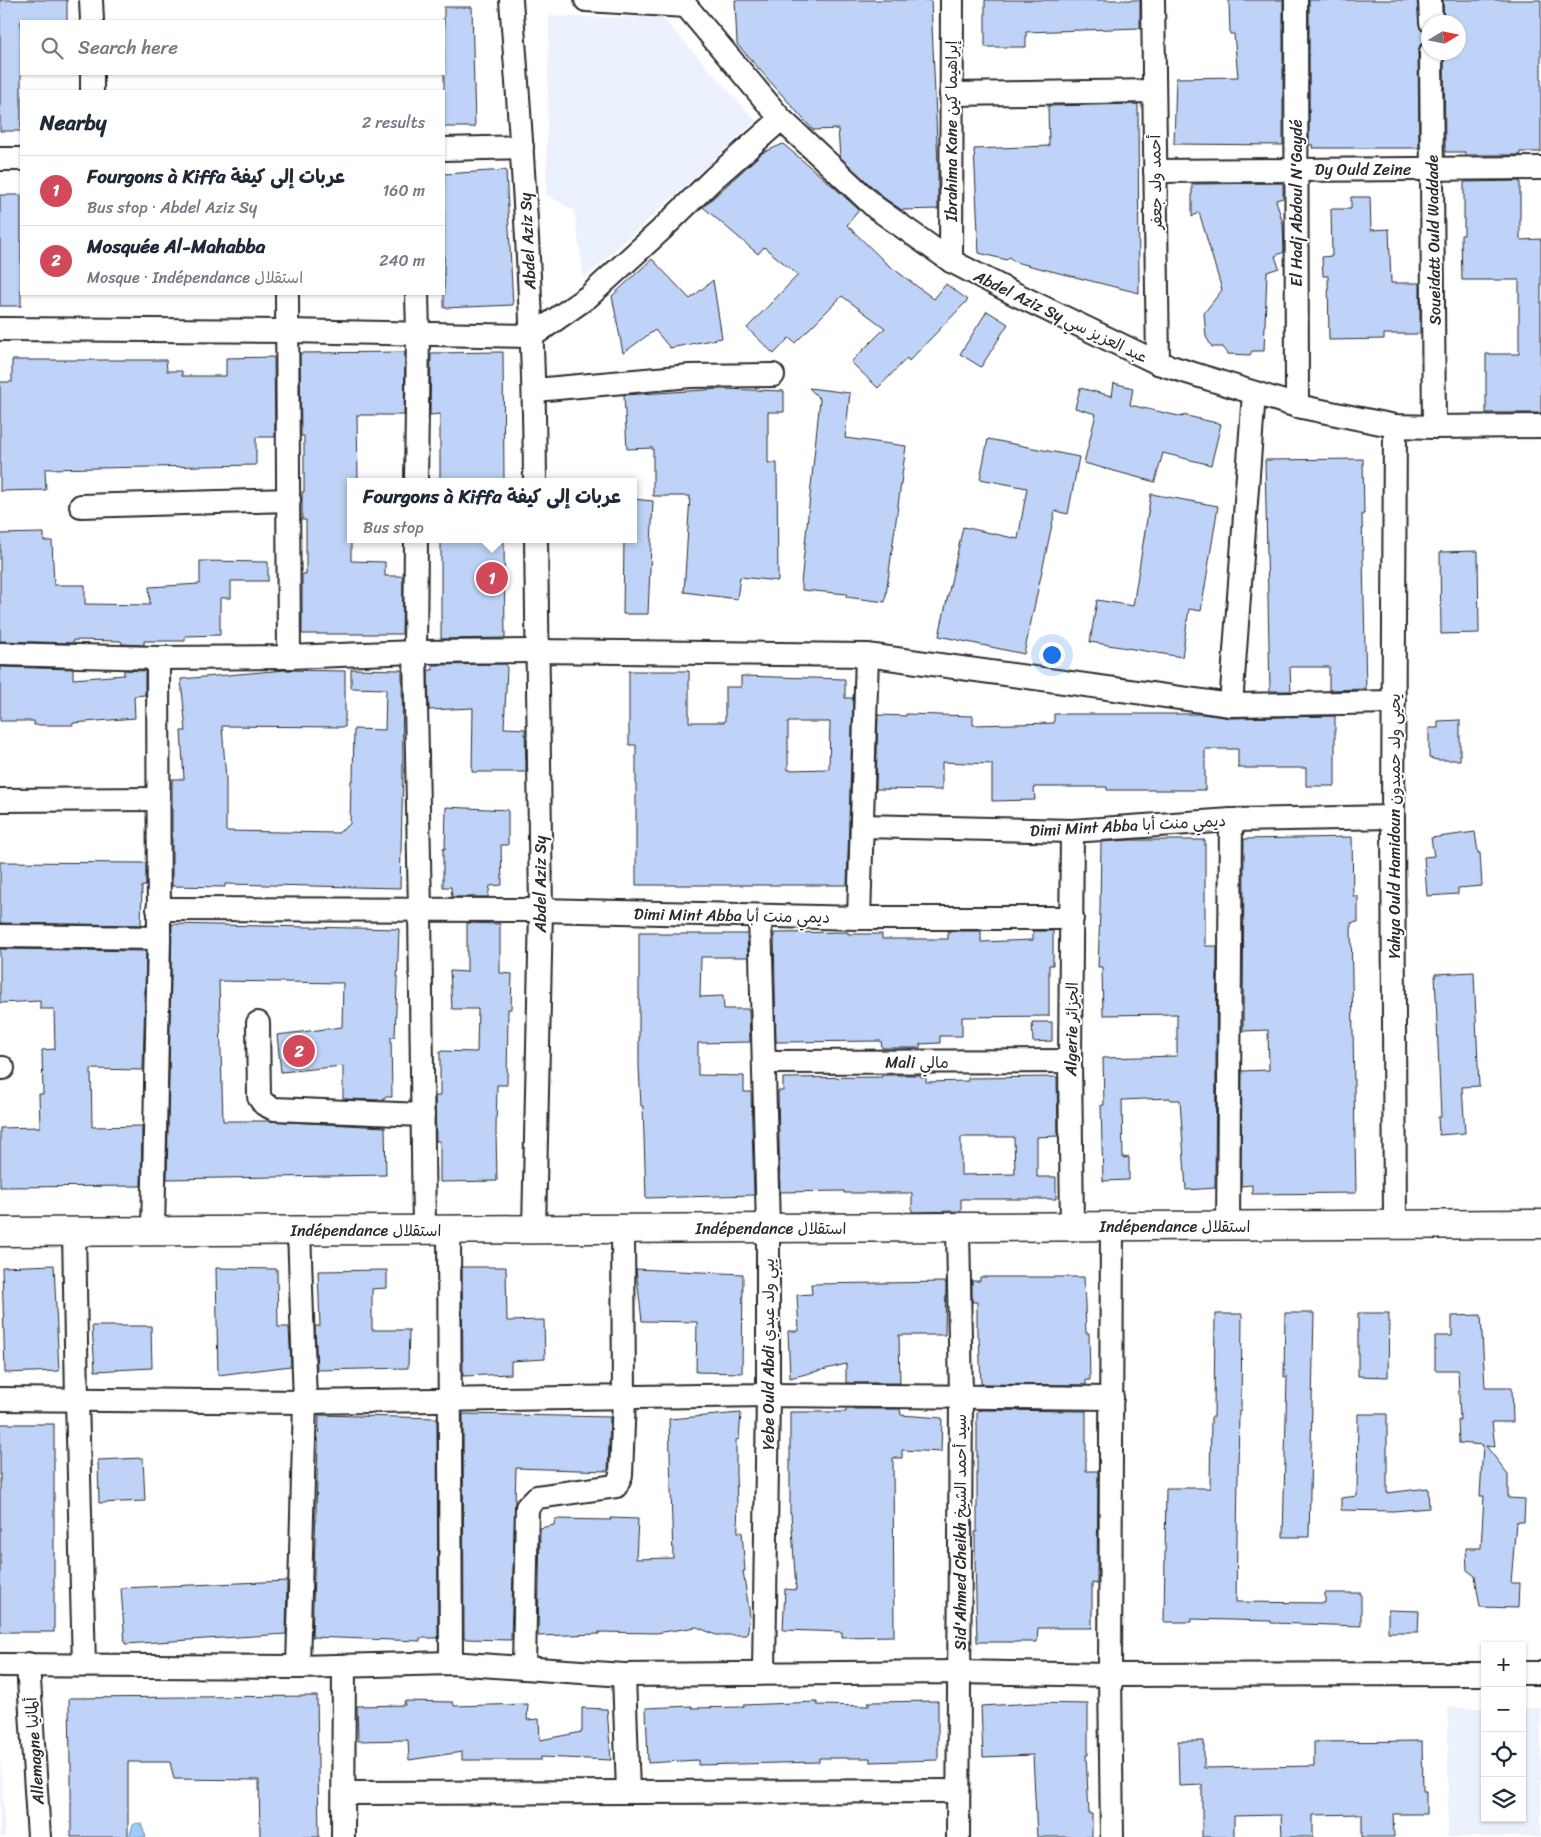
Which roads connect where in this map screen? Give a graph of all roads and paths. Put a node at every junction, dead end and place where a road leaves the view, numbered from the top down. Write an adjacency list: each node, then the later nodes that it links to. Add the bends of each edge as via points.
1 (92, 0): 10 (street)
2 (511, 0): 17 (street, Abdel Aziz Sy)
3 (586, 0): 8 (street)
4 (952, 0): 15 (street, Ibrahima Kane إبراهيما كين)
5 (1153, 0): 14 (street, أحمد ولد جعفر)
6 (1296, 0): 23 (street, El Hadj Abdoul N'Gaydé)
7 (1430, 0): 9 (street)
8 (685, 3): 16 (street, Abdel Aziz Sy عبد العزيز سي)
9 (1431, 15)
10 (92, 20)
11 (1431, 60): 21 (street, Soueidatt Ould Waddade)
12 (92, 75): 13 (street)
13 (92, 90)
14 (1154, 91): 15 (street); 24 (street, أحمد ولد جعفر)
15 (951, 94): 25 (street, Ibrahima Kane إبراهيما كين)
16 (781, 119): 25 (street, Abdel Aziz Sy عبد العزيز سي, via 876,208); 31 (street, via 589,296)
17 (522, 147): 18 (street); 31 (street, Abdel Aziz Sy)
18 (445, 149)
19 (0, 159): 20 (street)
20 (20, 159)
21 (1432, 168): 22 (street, Dy Ould Zeine); 23 (street, Dy Ould Zeine); 39 (street, Soueidatt Ould Waddade)
22 (1541, 168)
23 (1296, 170): 24 (street, Dy Ould Zeine); 36 (street, El Hadj Abdoul N'Gaydé)
24 (1155, 171): 32 (street, أحمد ولد جعفر)
25 (950, 262): 32 (street, Abdel Aziz Sy عبد العزيز سي)
26 (287, 295): 29 (street)
27 (417, 295): 30 (street)
28 (0, 329): 29 (street)
29 (288, 331): 30 (street); 42 (street)
30 (418, 333): 31 (street); 40 (street)
31 (532, 336): 34 (street, Abdel Aziz Sy)
32 (1158, 363): 35 (street, Abdel Aziz Sy عبد العزيز سي)
33 (773, 375): 34 (street, via 690,376)
34 (535, 390): 41 (street, Abdel Aziz Sy)
35 (1254, 393): 36 (street, Abdel Aziz Sy عبد العزيز سي); 53 (street)
36 (1297, 406): 37 (street, Abdel Aziz Sy عبد العزيز سي)
37 (1395, 426): 39 (street, Abdel Aziz Sy عبد العزيز سي); 52 (street, Yahya Ould Hamidoun يحيى ولد حميدون)
38 (1541, 426): 39 (street, Abdel Aziz Sy عبد العزيز سي)
39 (1434, 427)
40 (416, 478)
41 (535, 478)
42 (288, 500): 43 (street); 50 (street)
43 (82, 506)
44 (416, 543): 47 (street)
45 (536, 543): 46 (street, Abdel Aziz Sy)
46 (536, 651): 47 (street); 49 (street); 61 (street, Abdel Aziz Sy)
47 (415, 652): 50 (street); 62 (street)
48 (0, 654): 51 (street)
49 (867, 655): 53 (street); 58 (street)
50 (289, 657): 51 (street)
51 (158, 658): 54 (street)
52 (1394, 702): 53 (street); 56 (street, Yahya Ould Hamidoun يحيى ولد حميدون)
53 (1231, 705)
54 (158, 799): 55 (street); 60 (street)
55 (0, 800)
56 (1393, 817): 57 (street, Dimi Mint Abba ديمي منت أبا); 73 (street, Yahya Ould Hamidoun يحيى ولد حميدون)
57 (1231, 820): 59 (street, Dimi Mint Abba ديمي منت أبا); 74 (street)
58 (862, 826): 59 (street, Dimi Mint Abba ديمي منت أبا); 64 (street)
59 (1072, 831): 65 (street, Algerie الجزائر)
60 (158, 909): 62 (street, Dimi Mint Abba ديمي منت أبا); 67 (street)
61 (541, 910): 62 (street, Dimi Mint Abba ديمي منت أبا); 63 (street, Dimi Mint Abba ديمي منت أبا); 79 (street, Abdel Aziz Sy)
62 (420, 911): 71 (street)
63 (760, 916): 64 (street, Dimi Mint Abba ديمي منت أبا); 70 (street, Yebe Ould Abdi يبي ولد عبدي)
64 (858, 918): 65 (street, Dimi Mint Abba ديمي منت أبا)
65 (1072, 918): 69 (street, Algerie الجزائر)
66 (0, 936): 67 (street)
67 (159, 938): 84 (street)
68 (258, 1023): 71 (street, via 259,1097 264,1104 274,1109)
69 (1070, 1061): 70 (street, Mali مالي); 76 (street, Algerie الجزائر)
70 (764, 1062): 78 (street, Yebe Ould Abdi يبي ولد عبدي)
71 (423, 1115): 82 (street)
72 (1541, 1224): 73 (street, Indépendance استقلال)
73 (1395, 1225): 74 (street, Indépendance استقلال)
74 (1228, 1226): 77 (street, Indépendance استقلال)
75 (958, 1227): 76 (street, Indépendance استقلال); 78 (street, Indépendance استقلال); 87 (street, Sid'Ahmed Cheikh سيد أحمد الشيخ)
76 (1072, 1227): 77 (street, Indépendance استقلال)
77 (1112, 1227): 89 (street)
78 (768, 1228): 80 (street, Indépendance استقلال); 86 (street, Yebe Ould Abdi يبي ولد عبدي)
79 (534, 1229): 80 (street, Indépendance استقلال); 82 (street, Indépendance استقلال)
80 (623, 1229): 88 (street)
81 (299, 1230): 82 (street, Indépendance استقلال); 84 (street, Indépendance استقلال); 93 (street)
82 (437, 1230): 92 (street)
83 (74, 1231): 84 (street, Indépendance استقلال); 85 (street, Indépendance استقلال); 91 (street)
84 (153, 1231)
85 (0, 1232)
86 (768, 1395): 87 (street); 88 (street); 101 (street, Yebe Ould Abdi يبي ولد عبدي)
87 (961, 1397): 89 (street); 102 (street, Sid'Ahmed Cheikh سيد أحمد الشيخ)
88 (624, 1398): 92 (street); 100 (street, via 621,1474 616,1486 537,1497 527,1507)
89 (1112, 1398): 107 (street)
90 (0, 1399): 91 (street)
91 (77, 1399): 93 (street); 97 (street)
92 (450, 1401): 93 (street); 94 (street)
93 (305, 1402): 98 (street)
94 (451, 1663): 99 (street); 100 (street)
95 (28, 1664): 96 (street); 97 (street); 111 (street, Allemagne ألمانيا)
96 (0, 1665)
97 (84, 1665): 98 (street)
98 (298, 1666): 99 (street)
99 (344, 1666): 110 (street)
100 (524, 1668): 106 (street)
101 (764, 1672): 102 (street); 106 (street)
102 (958, 1672): 107 (street); 108 (street, Sid'Ahmed Cheikh سيد أحمد الشيخ)
103 (1526, 1673): 104 (street)
104 (1541, 1673)
105 (1481, 1674): 107 (street)
106 (624, 1675): 109 (street)
107 (1110, 1675): 114 (street)
108 (958, 1791): 109 (street); 113 (street, Sid'Ahmed Cheikh سيد أحمد الشيخ)
109 (628, 1792): 110 (street)
110 (344, 1793): 112 (street)
111 (39, 1837)
112 (343, 1837)
113 (958, 1837)
114 (1112, 1837)

